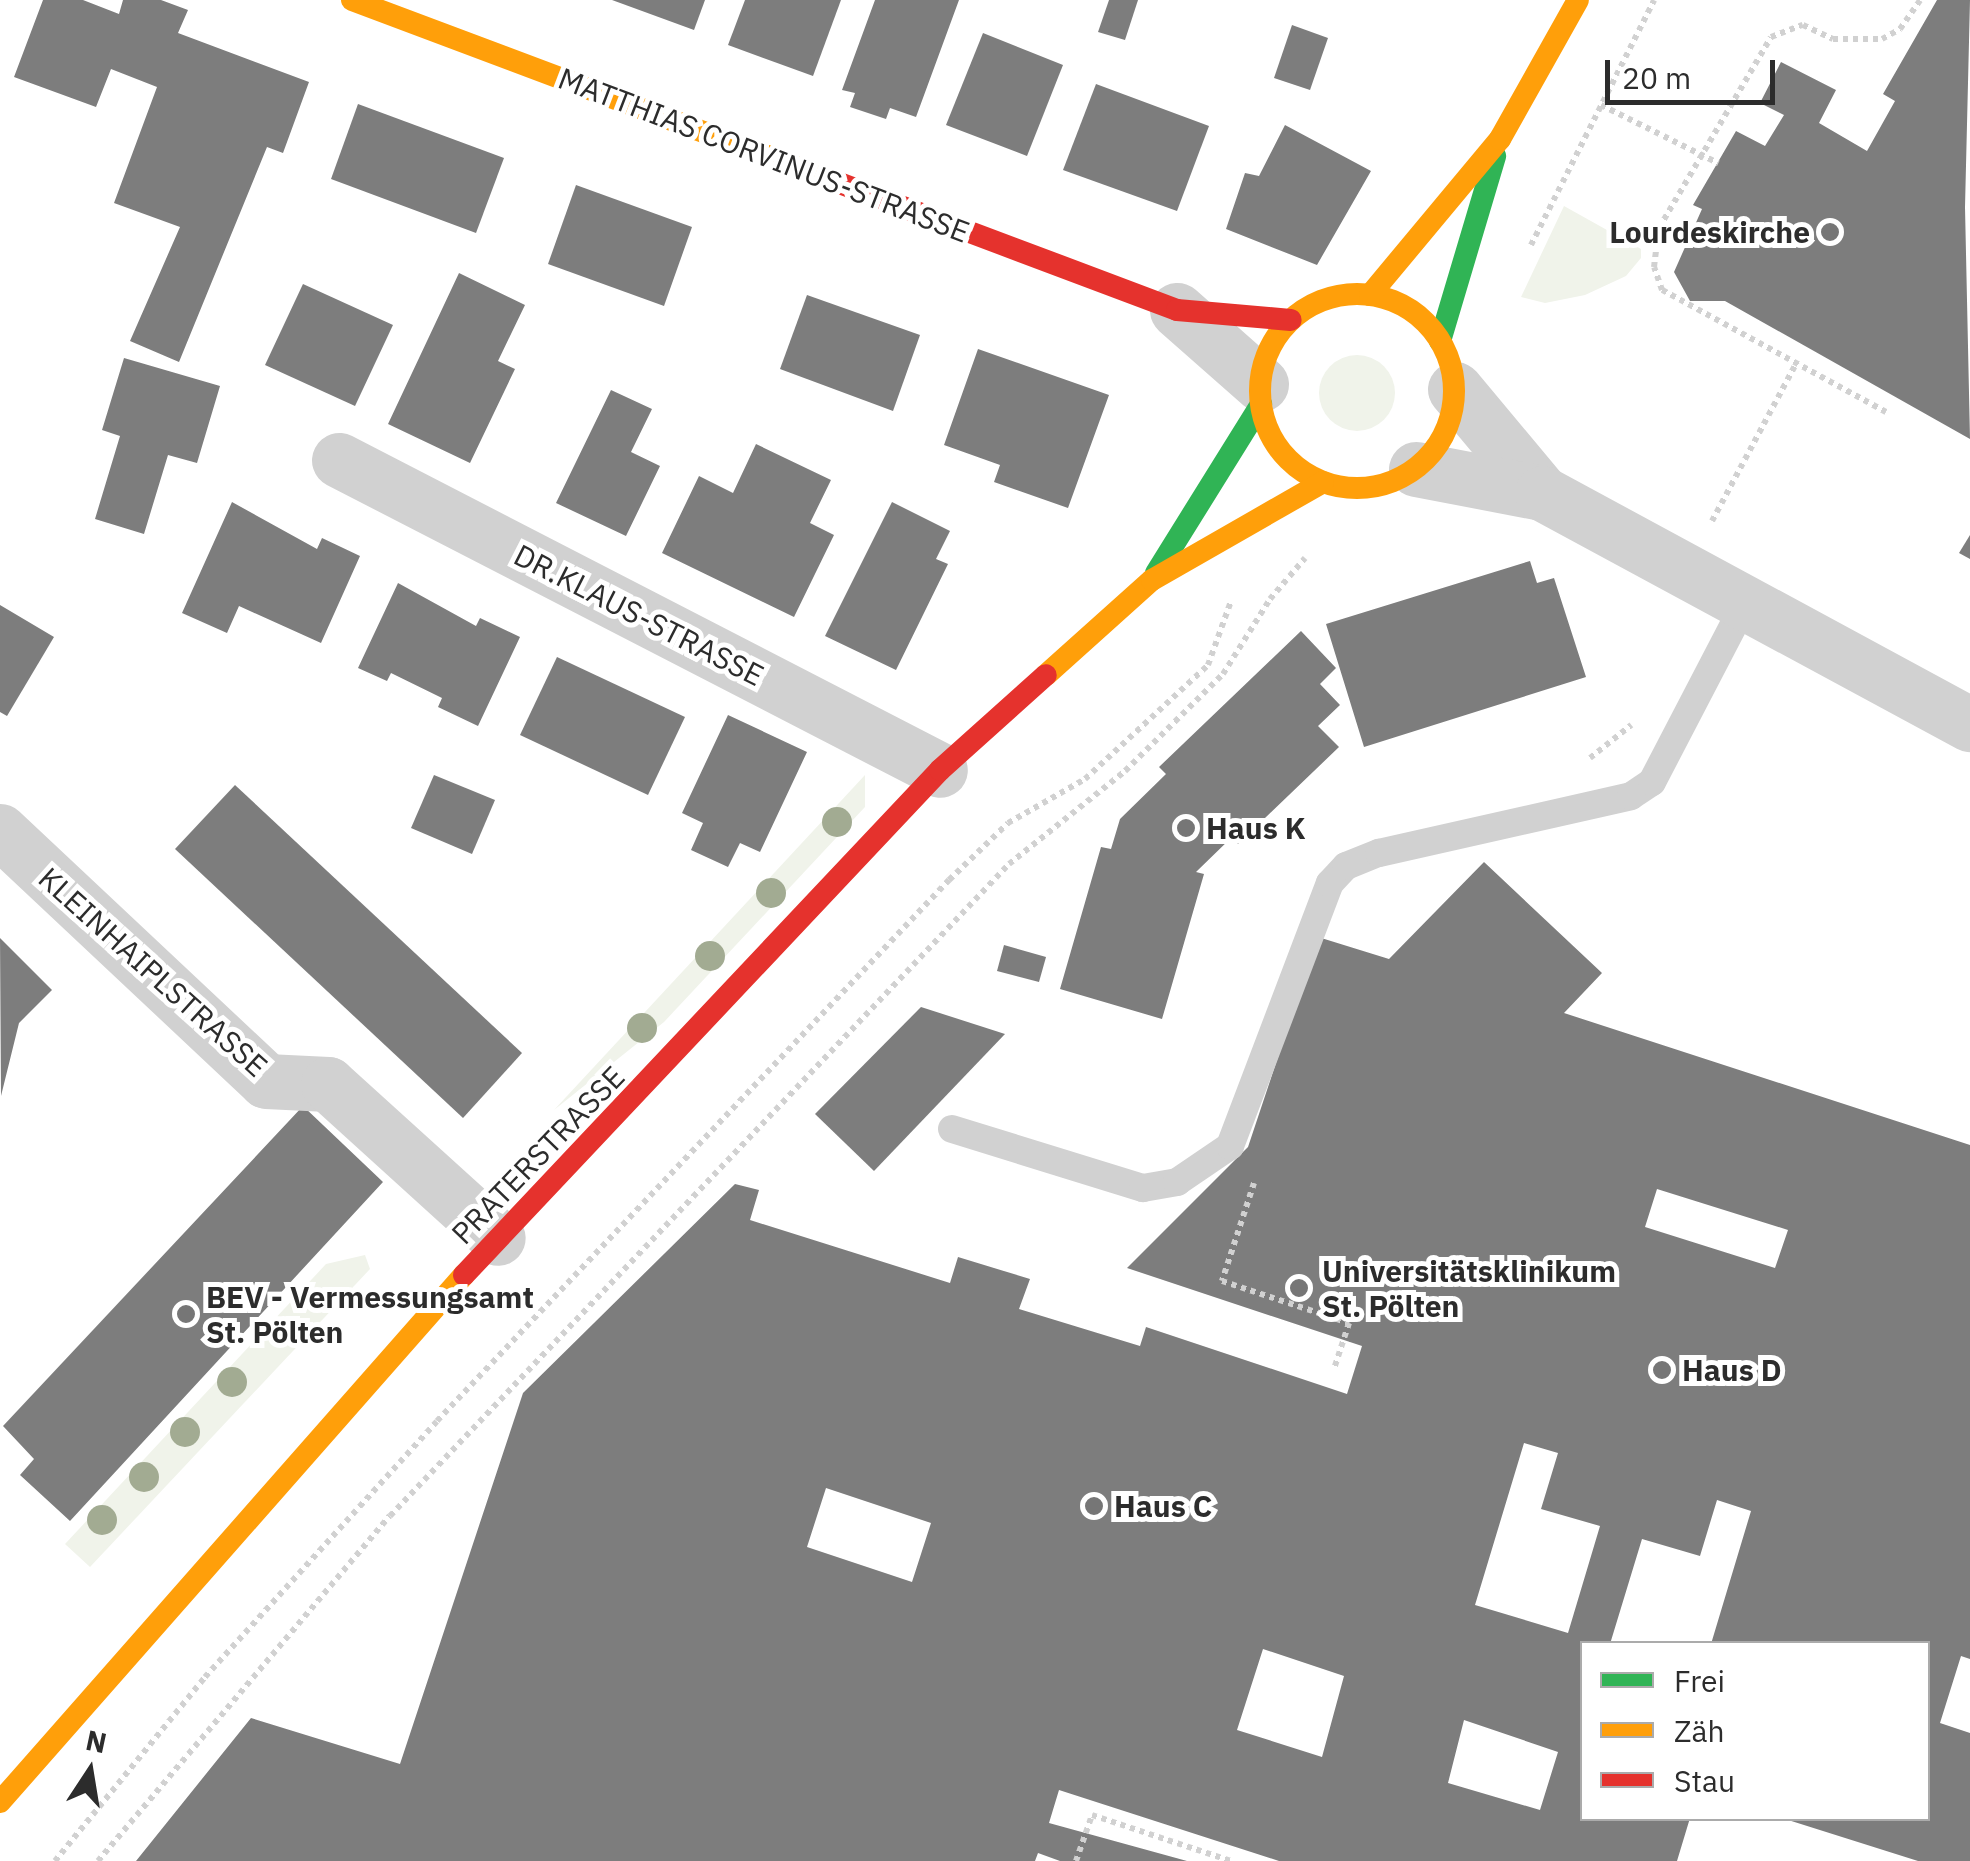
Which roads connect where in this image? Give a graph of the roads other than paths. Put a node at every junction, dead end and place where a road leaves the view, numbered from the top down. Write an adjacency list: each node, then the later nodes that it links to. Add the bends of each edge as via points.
1 (352, 0): 5 (main road, MATTHIAS CORVINUS-STRASSE)
2 (1578, 0): 3 (main road)
3 (1500, 138): 4 (main road); 7 (main road)
4 (1370, 295): 6 (main road, via 1327,299); 7 (main road, via 1410,310)
5 (1176, 310): 6 (main road, MATTHIAS CORVINUS-STRASSE); 8 (street, MATTHIAS CORVINUS-STRASSE)
6 (1291, 320): 8 (main road, via 1270,348)
7 (1448, 365): 10 (main road, via 1443,438); 12 (street)
8 (1261, 394): 11 (main road, via 1275,443); 13 (main road, PRATERSTRASSE)
9 (338, 460): 16 (street, DR.KLAUS-STRASSE)
10 (1416, 469): 11 (main road, via 1381,486); 12 (street)
11 (1324, 482): 13 (main road, PRATERSTRASSE)
12 (1542, 493): 14 (street)
13 (1152, 580): 16 (main road, PRATERSTRASSE)
14 (1746, 603): 15 (street); 18 (lane, via 1652,782 1631,796 1346,866 1330,883 1230,1146 1177,1182 1144,1188)
15 (1970, 724)
16 (940, 770): 19 (main road, PRATERSTRASSE)
17 (0, 831): 19 (street, KLEINHAIPLSTRASSE, via 266,1080 328,1084)
18 (952, 1129)
19 (498, 1238): 20 (main road, PRATERSTRASSE)
20 (0, 1802)

